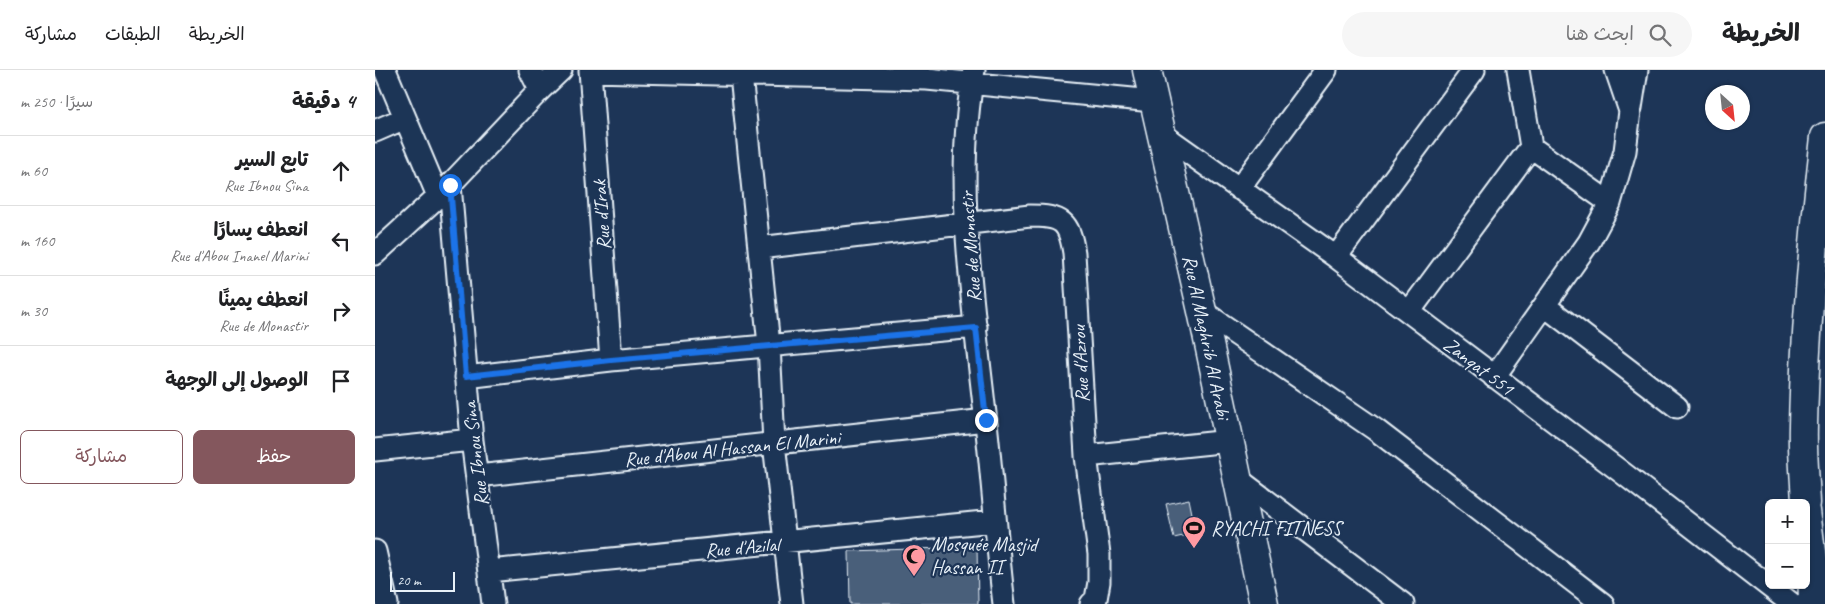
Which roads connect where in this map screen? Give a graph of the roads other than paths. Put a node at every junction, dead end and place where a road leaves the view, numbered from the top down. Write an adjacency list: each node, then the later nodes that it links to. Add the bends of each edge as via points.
1 (385, 70): 17 (street, Rue Ibnou Sina)
2 (531, 70): 14 (street)
3 (561, 70): 14 (street)
4 (590, 70): 12 (street); 34 (street, Rue d'Irak)
5 (1147, 70): 15 (street, Rue Al Maghrib Al Arabi)
6 (1326, 70): 22 (street)
7 (1474, 70): 28 (street)
8 (1518, 70): 21 (street)
9 (1616, 70): 16 (street)
10 (1637, 70): 16 (street)
11 (922, 74): 12 (street); 13 (street)
12 (741, 75): 26 (street)
13 (973, 77): 15 (street); 25 (street, Rue de Monastir, via 965,155)
14 (539, 90): 23 (street)
15 (1153, 101): 19 (street, Rue Al Maghrib Al Arabi)
16 (1630, 111): 24 (street, via 1625,151)
17 (405, 118): 18 (street); 23 (street, Rue Ibnou Sina)
18 (375, 131)
19 (1162, 134): 22 (street, Zanqat 551); 30 (street, Rue Al Maghrib Al Arabi)
20 (1825, 137): 46 (street, via 1807,330 1803,428)
21 (1531, 147): 24 (street); 31 (street)
22 (1239, 189): 28 (street, Zanqat 551)
23 (444, 190): 27 (street); 35 (street, Rue Ibnou Sina)
24 (1610, 204): 29 (street, via 1589,242)
25 (967, 224): 26 (street, Rue d'Azrou); 32 (street, Rue de Monastir); 43 (street, Rue d'Azrou, via 1050,216 1071,233)
26 (759, 248): 33 (street)
27 (375, 254)
28 (1336, 257): 31 (street, Zanqat 551)
29 (1545, 306): 36 (street); 37 (street)
30 (1202, 311): 40 (street, Rue Al Maghrib Al Arabi); 59 (street, via 1376,430)
31 (1409, 312): 36 (street, Zanqat 551)
32 (976, 328): 33 (street); 38 (street, Rue de Monastir)
33 (769, 345): 34 (street); 41 (street)
34 (611, 360): 35 (street)
35 (466, 376): 39 (street, Rue Ibnou Sina)
36 (1494, 377): 60 (street, Zanqat 551)
37 (1677, 407)
38 (986, 420): 41 (street, Rue d'Abou Al Hassan El Marini); 47 (street, Rue de Monastir)
39 (472, 440): 42 (street); 44 (street, Rue Ibnou Sina)
40 (1230, 442): 43 (street); 45 (street, Rue Al Maghrib Al Arabi)
41 (774, 443): 44 (street, Rue d'Abou Al Hassan El Marini); 48 (street)
42 (375, 450)
43 (1086, 456): 56 (street, Rue d'Azrou, via 1099,554 1099,582 1096,599)
44 (477, 476): 51 (street, Rue Ibnou Sina)
45 (1238, 479): 57 (street, Rue Al Maghrib Al Arabi); 58 (street)
46 (1806, 499)
47 (994, 521): 48 (street, Rue d'Azilal); 55 (street, Rue de Monastir)
48 (785, 543): 51 (street, Rue d'Azilal); 54 (street)
49 (1810, 544): 61 (street)
50 (375, 551): 52 (street)
51 (489, 571): 53 (street, Rue Ibnou Sina)
52 (387, 604)
53 (493, 604)
54 (792, 604)
55 (1004, 604)
56 (1091, 604)
57 (1264, 604)
58 (1403, 604)
59 (1603, 604)
60 (1792, 604)
61 (1813, 604)

